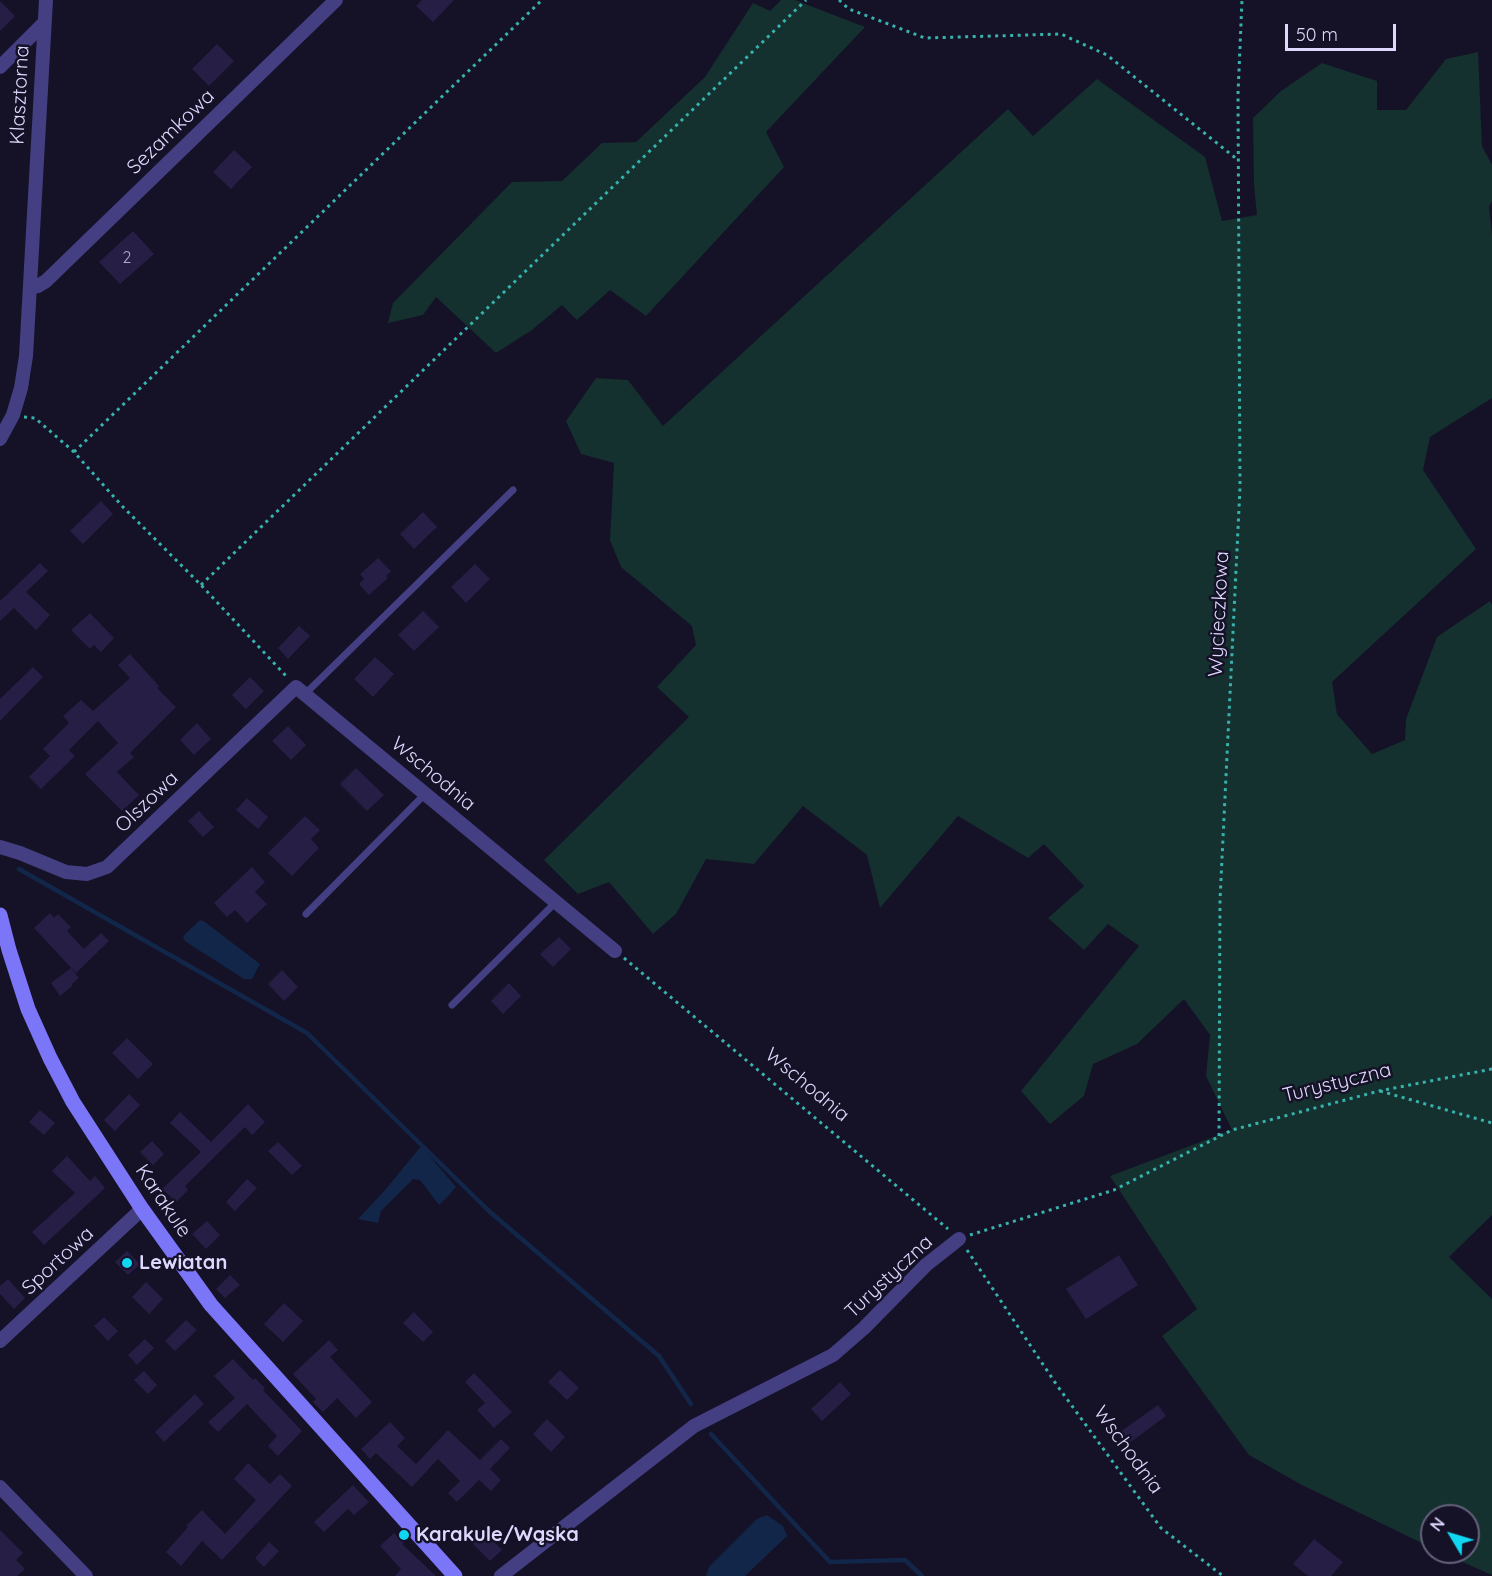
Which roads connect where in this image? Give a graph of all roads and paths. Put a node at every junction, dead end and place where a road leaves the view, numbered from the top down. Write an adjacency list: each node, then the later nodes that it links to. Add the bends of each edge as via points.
1 (46, 0): 7 (street, Klasztorna)
2 (336, 0): 10 (street, Sezamkowa, via 46,281)
3 (542, 0): 13 (path)
4 (806, 0): 15 (path)
5 (839, 0): 9 (path, via 849,9 925,38 1062,34 1107,55)
6 (1242, 0): 9 (path, Wycieczkowa)
7 (43, 24): 8 (street); 10 (street, Klasztorna)
8 (0, 67)
9 (1238, 160): 27 (path, Wycieczkowa, via 1240,488 1220,900)
10 (30, 287): 11 (street, Klasztorna, via 21,388)
11 (13, 416): 12 (street, Klasztorna); 13 (path, via 35,418)
12 (0, 440)
13 (74, 452): 15 (path)
14 (513, 490): 16 (lane)
15 (201, 585): 16 (path)
16 (300, 690): 17 (street, Wschodnia); 18 (street, Olszowa, via 107,867 87,874 66,872)
17 (426, 793): 19 (street, Wschodnia); 20 (lane)
18 (0, 847)
19 (556, 902): 22 (street, Wschodnia); 23 (lane)
20 (306, 914)
21 (0, 915): 28 (street, Karakule, via 28,1009 50,1058 73,1102)
22 (615, 951): 29 (path, Wschodnia)
23 (452, 1005)
24 (1492, 1069): 25 (path, Turystyczna)
25 (1379, 1091): 26 (path); 27 (path, Turystyczna)
26 (1492, 1123)
27 (1220, 1136): 29 (path, Turystyczna, via 1114,1190)
28 (142, 1209): 30 (street, Sportowa); 33 (street, Karakule, via 211,1305)
29 (960, 1239): 34 (street, Turystyczna, via 926,1265 833,1355 694,1426); 35 (path, Wschodnia, via 1056,1384 1161,1528)
30 (0, 1341)
31 (0, 1487): 32 (street)
32 (86, 1576)
33 (455, 1576)
34 (501, 1576)
35 (1223, 1576)

